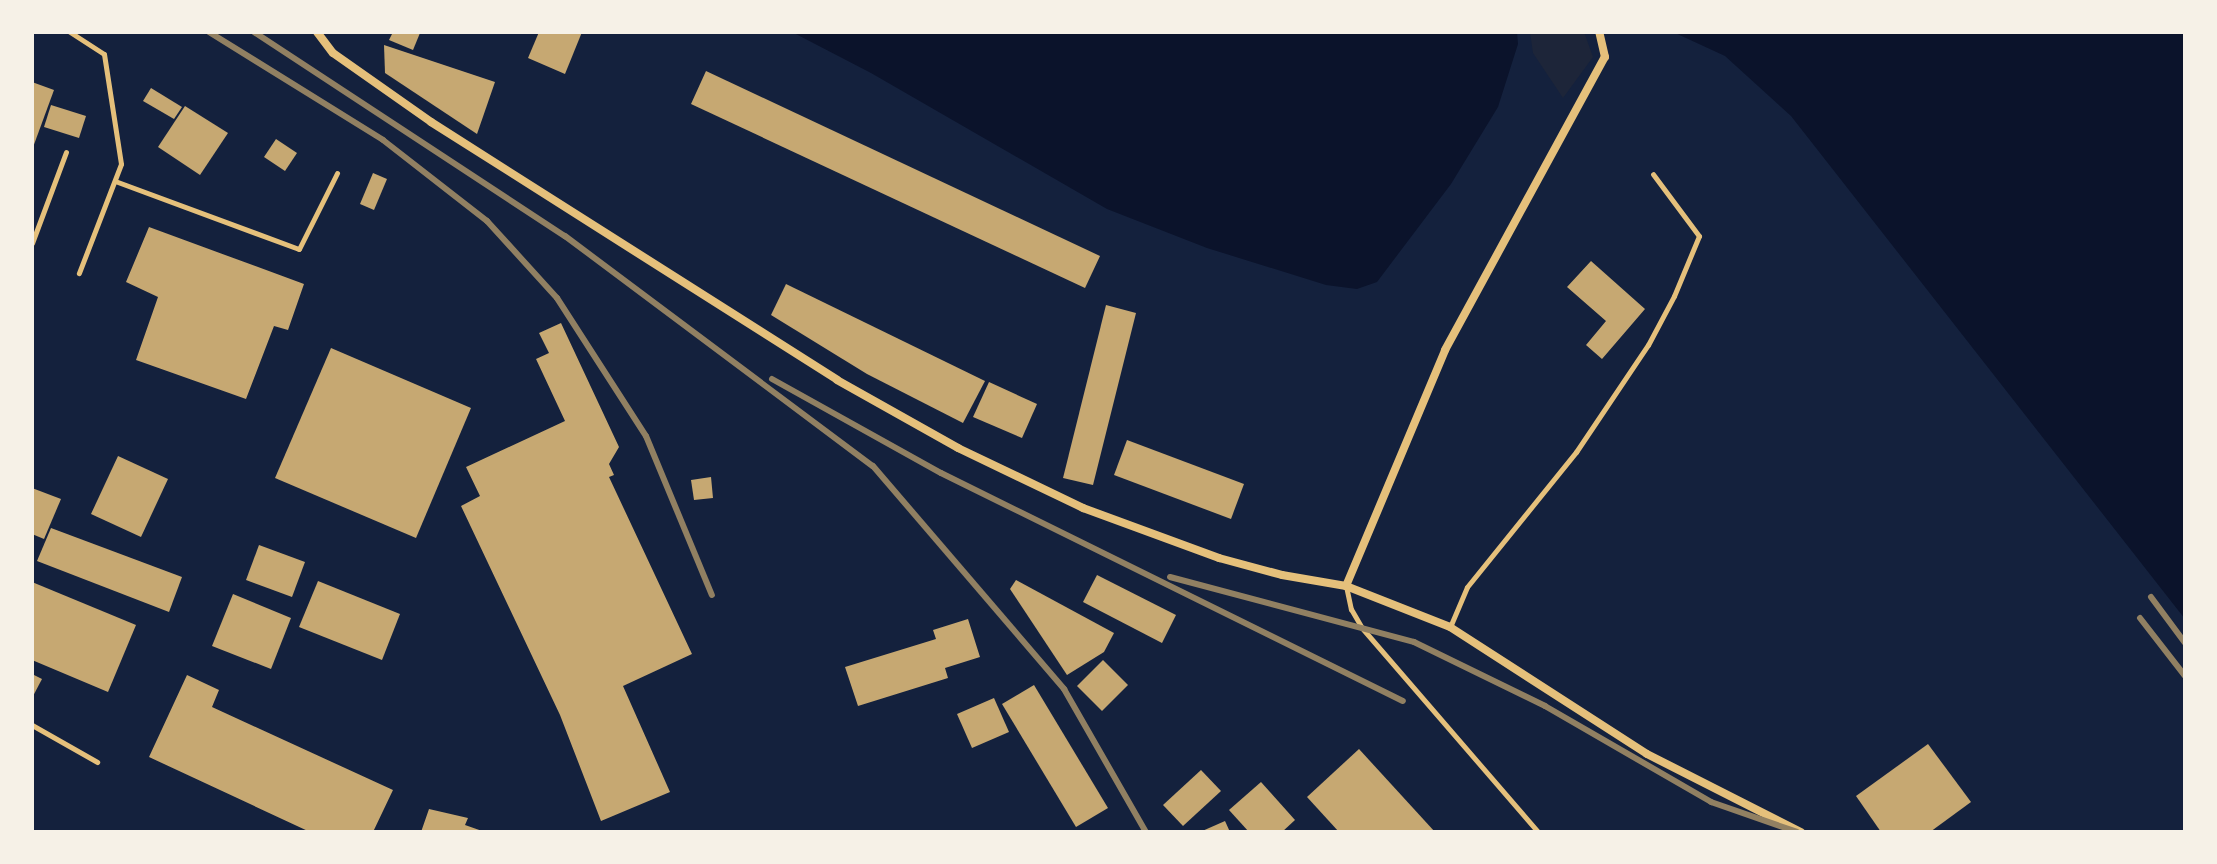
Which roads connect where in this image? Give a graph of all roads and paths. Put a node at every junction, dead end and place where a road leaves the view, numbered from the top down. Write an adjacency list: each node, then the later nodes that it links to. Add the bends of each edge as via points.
1 (70, 32): 7 (lane, via 104,54 121,164)
2 (317, 32): 10 (street, via 333,53 431,122 837,380 958,448 1083,508 1219,558)
3 (1599, 32): 10 (street, via 1605,57 1445,350)
4 (66, 152): 8 (lane)
5 (337, 173): 7 (lane, via 299,249)
6 (1653, 174): 11 (lane, via 1699,236 1674,296 1648,345 1576,452 1467,587)
7 (115, 181): 9 (lane)
8 (32, 243)
9 (79, 273)
10 (1346, 586): 11 (street); 14 (lane, via 1362,628)
11 (1450, 627): 15 (street, via 1647,754)
12 (32, 725): 13 (lane)
13 (97, 762)
14 (1538, 832)
15 (1801, 832)

